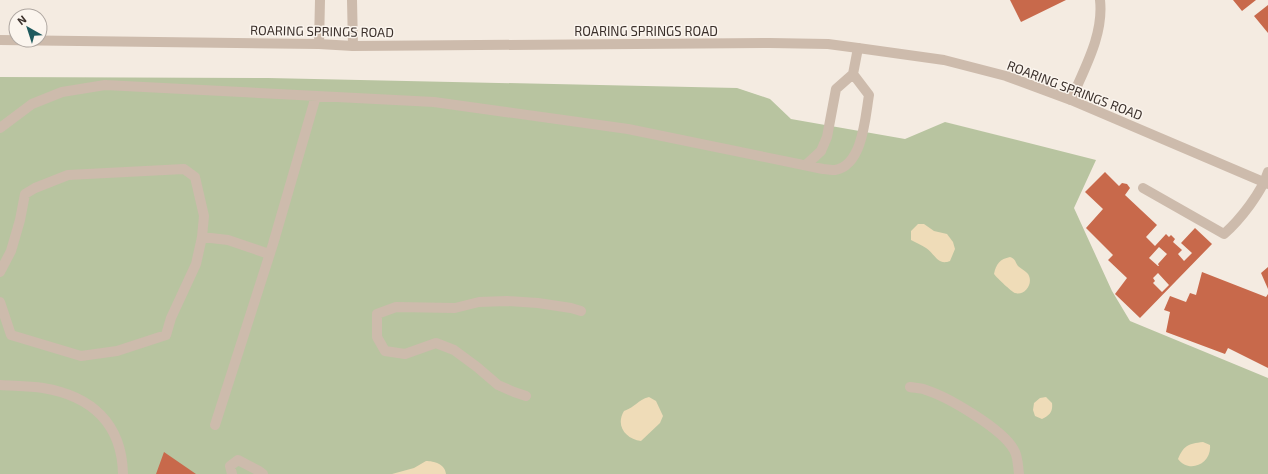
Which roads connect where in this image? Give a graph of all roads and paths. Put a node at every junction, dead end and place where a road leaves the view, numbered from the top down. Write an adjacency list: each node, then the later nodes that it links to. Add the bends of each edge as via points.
1 (320, 0): 5 (street)
2 (352, 0): 6 (street)
3 (1100, 0): 10 (street, via 1101,12 1095,43)
4 (0, 40): 5 (street, ROARING SPRINGS ROAD)
5 (319, 44): 6 (street, ROARING SPRINGS ROAD)
6 (353, 46): 7 (street, ROARING SPRINGS ROAD, via 770,43 828,44)
7 (858, 48): 8 (street); 10 (street, ROARING SPRINGS ROAD, via 969,66 1013,78)
8 (853, 74): 12 (street, via 836,89 827,137 821,151); 12 (street, via 869,95 857,153 849,164 835,170)
9 (316, 96): 11 (street, via 105,85 62,92 32,104); 12 (street, via 434,102 613,127); 17 (street)
10 (1070, 100): 14 (street, ROARING SPRINGS ROAD)
11 (0, 128)
12 (806, 164)
13 (1268, 172): 14 (street)
14 (1266, 183): 15 (street, via 1235,225 1224,234)
15 (1143, 188)
16 (202, 237): 17 (street, via 228,240); 18 (street, via 204,216 196,177 184,169 68,175 25,194 11,251); 19 (street, via 196,264 171,318 166,335 123,349 81,356 11,335)
17 (269, 254): 24 (street)
18 (0, 272)
19 (0, 302)
20 (581, 311): 23 (street, via 507,301 479,302 455,308 396,307 377,314 377,337 385,351 405,354 436,343 454,350 498,385)
21 (0, 385): 25 (street, via 43,388 67,394 91,405 109,424 119,445)
22 (910, 387): 28 (street, via 926,390 943,398 993,427 1006,438 1015,451)
23 (526, 396)
24 (215, 425)
25 (123, 474)
26 (232, 474): 27 (street, via 230,466 238,460)
27 (263, 474)
28 (1019, 474)

